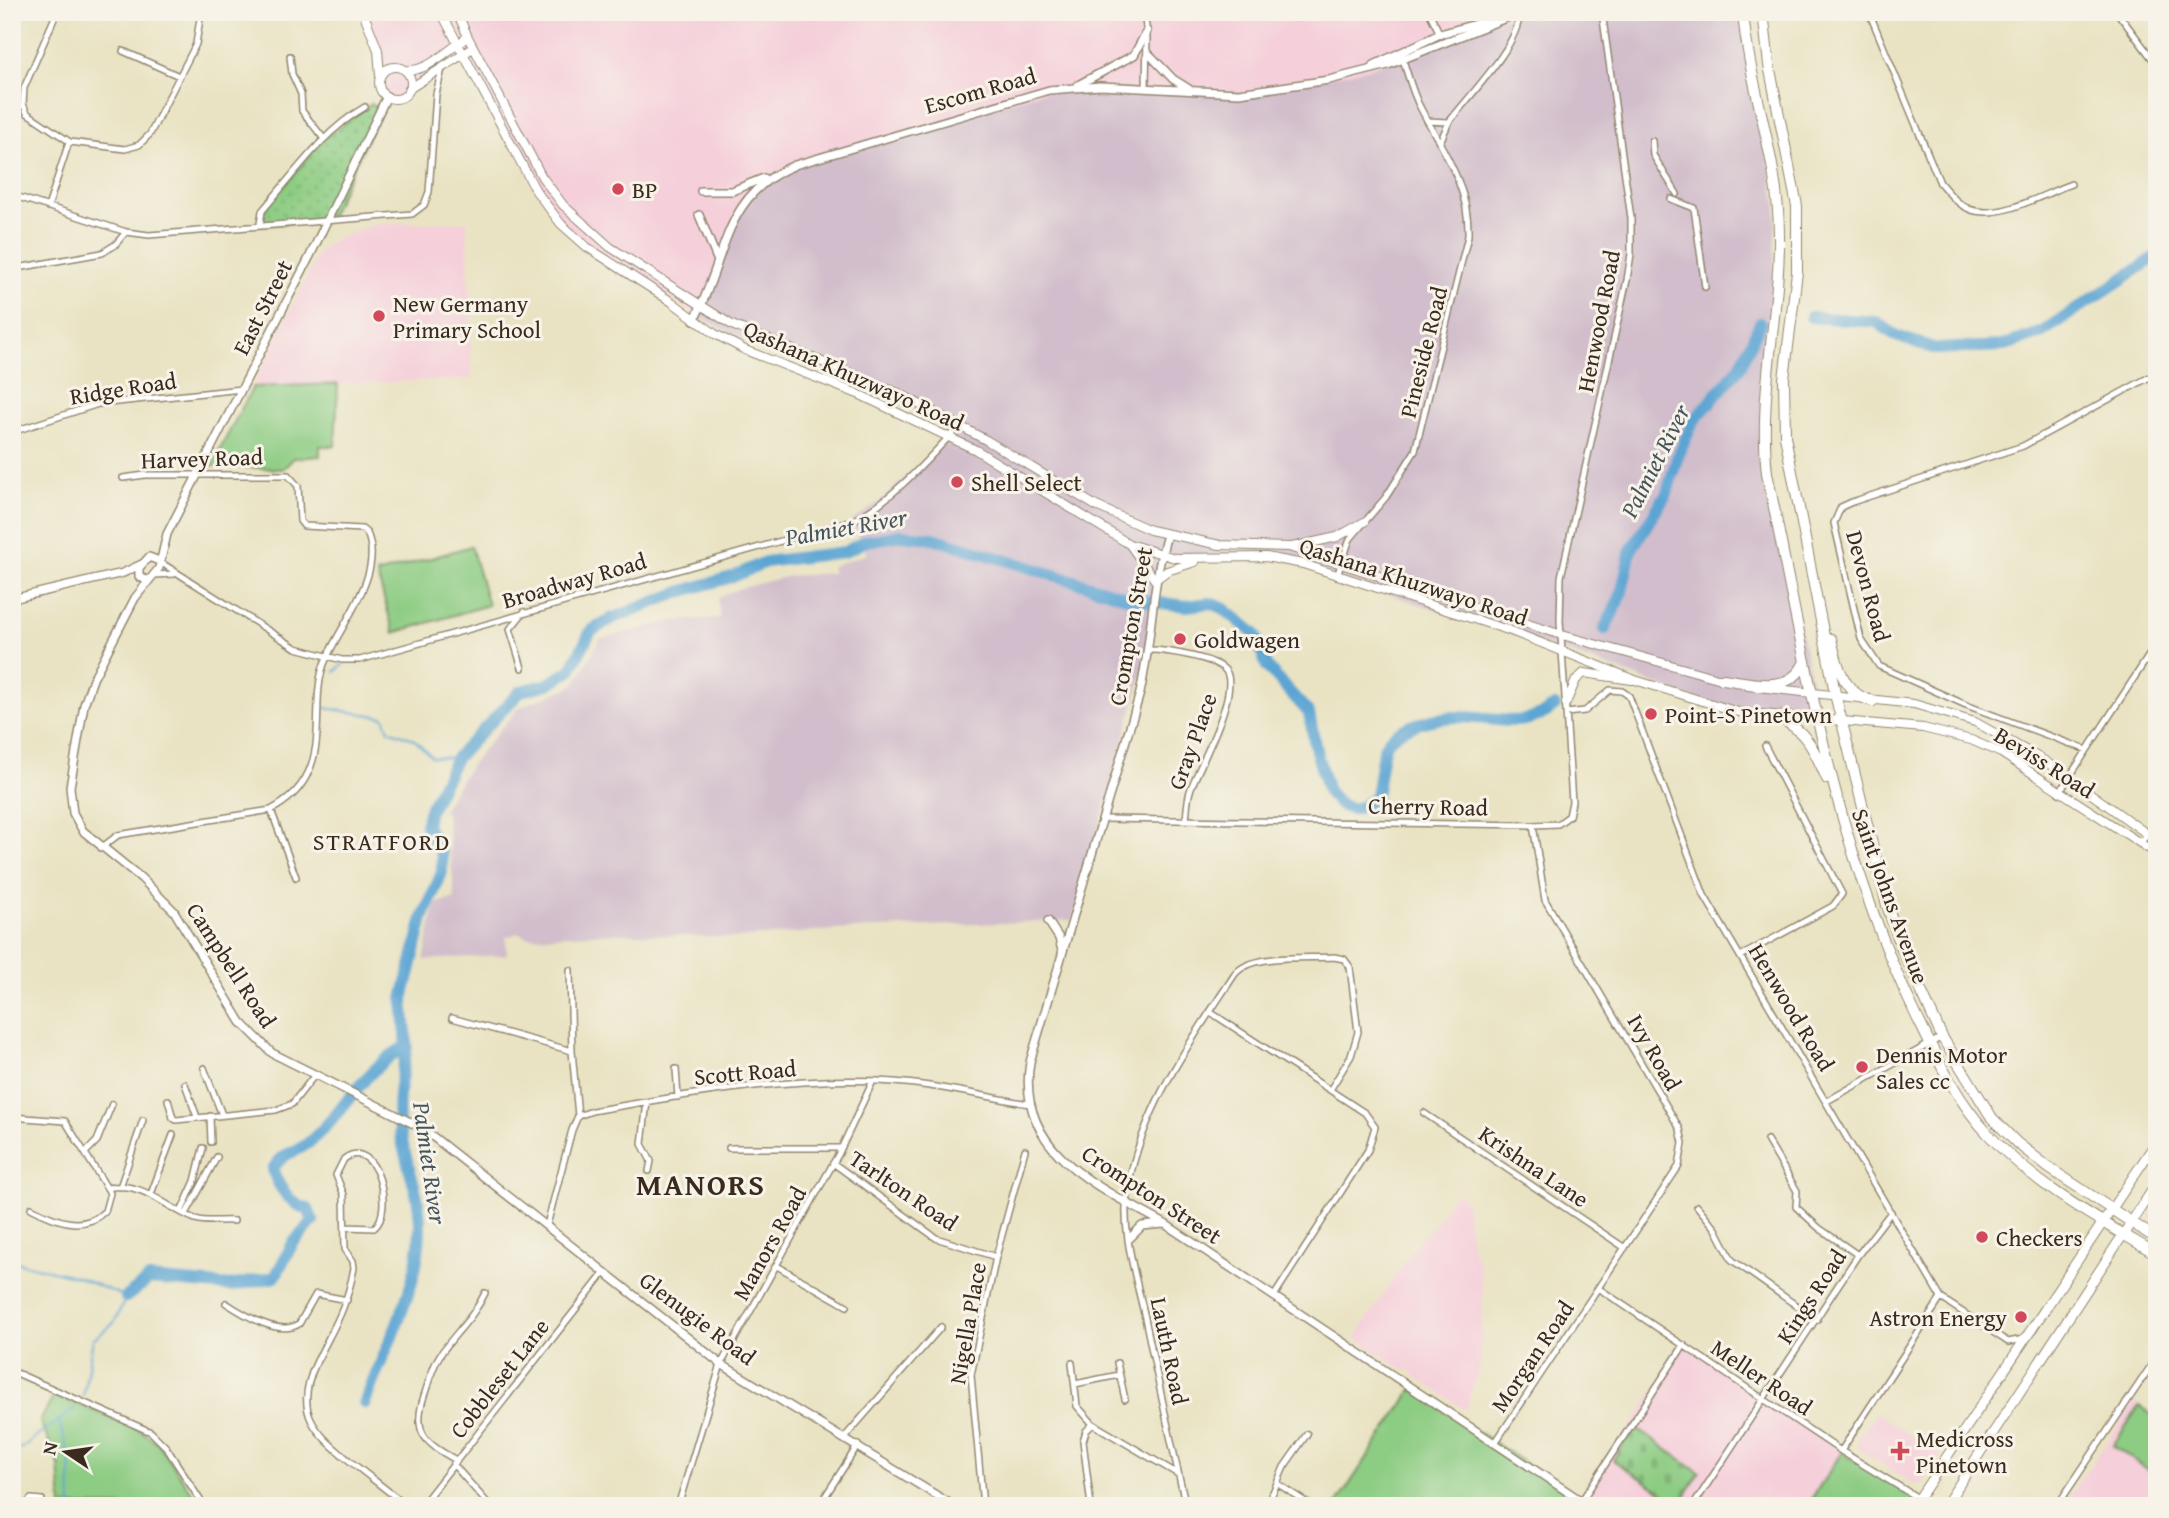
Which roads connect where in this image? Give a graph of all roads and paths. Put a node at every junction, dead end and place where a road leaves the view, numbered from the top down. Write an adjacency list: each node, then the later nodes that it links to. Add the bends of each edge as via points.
1 (57, 12): 42 (street, via 24,88 23,104 29,116)
2 (201, 12): 30 (street, via 196,44)
3 (363, 12): 20 (main road)
4 (441, 12): 18 (main road, Qashana Khuzwayo Road)
5 (457, 12): 17 (main road, Qashana Khuzwayo Road)
6 (1144, 12): 15 (street)
7 (1429, 12): 16 (street)
8 (1520, 12): 14 (street, Escom Road); 39 (street, via 1518,28)
9 (1602, 12): 87 (street, Henwood Road, via 1632,247 1563,565)
10 (1743, 12): 92 (highway, Saint Johns Avenue, via 1775,182 1779,232 1764,395 1765,452)
11 (1763, 12): 84 (highway, via 1798,225 1784,379 1785,436)
12 (1870, 12): 45 (street, via 1940,183 1956,201 1984,213)
13 (2117, 12): 26 (street)
14 (1499, 19): 16 (street, Escom Road); 25 (street, Escom Road)
15 (1147, 31): 22 (street); 32 (street, via 1134,55)
16 (1440, 34): 25 (street, Escom Road)
17 (468, 37): 18 (main road); 19 (main road, Qashana Khuzwayo Road)
18 (457, 43): 23 (main road, Qashana Khuzwayo Road); 29 (main road, via 418,70)
19 (473, 48): 23 (main road); 58 (main road, Qashana Khuzwayo Road, via 542,177 563,205 610,247)
20 (378, 50): 27 (main road); 31 (main road)
21 (123, 51): 30 (street)
22 (1147, 53): 33 (street); 35 (street, via 1173,79)
23 (463, 55): 28 (main road); 59 (main road, Qashana Khuzwayo Road, via 530,181 561,224)
24 (290, 56): 40 (street, via 301,94 300,108)
25 (1401, 56): 35 (street, Escom Road, via 1329,80 1285,88 1239,93); 38 (street, Pineside Road)
26 (2157, 65)
27 (395, 67): 29 (main road); 31 (main road)
28 (442, 68): 34 (main road); 52 (street, via 424,205 404,215)
29 (405, 70): 34 (main road)
30 (179, 76): 42 (street, via 150,134 139,145 120,149)
31 (380, 78): 36 (main road, via 380,89)
32 (1075, 87): 33 (street, Escom Road); 44 (street, Escom Road, via 1049,90)
33 (1146, 88): 35 (street, Escom Road)
34 (409, 89): 36 (main road, via 402,97)
35 (1192, 90)
36 (387, 96): 52 (street, East Street)
37 (365, 107): 40 (street)
38 (1427, 121): 39 (street); 43 (street, Pineside Road)
39 (1450, 122): 43 (street)
40 (324, 139): 53 (street, via 262,211)
41 (1652, 141): 47 (street, via 1653,155)
42 (69, 142): 50 (street)
43 (1440, 142): 67 (street, Pineside Road, via 1466,200 1466,247 1415,451)
44 (771, 175): 46 (street, via 732,191); 55 (street, Escom Road, via 739,210)
45 (2071, 184)
46 (701, 191)
47 (1677, 194)
48 (12, 195): 50 (street)
49 (1671, 200): 57 (street, via 1694,208)
50 (48, 207): 54 (street)
51 (699, 215): 55 (street)
52 (328, 220): 53 (street); 61 (street, East Street)
53 (260, 224): 54 (street, via 149,236)
54 (125, 232): 56 (street, via 102,253)
55 (717, 260): 58 (street, Escom Road)
56 (12, 269)
57 (1705, 287)
58 (701, 307): 59 (street, Escom Road); 62 (main road, Qashana Khuzwayo Road, via 758,337 898,393)
59 (694, 320): 64 (main road, Qashana Khuzwayo Road, via 745,350 846,389)
60 (2157, 373): 105 (street, Devon Road, via 2024,446 1841,507 1833,523 1861,639 1879,666)
61 (242, 389): 63 (street, Ridge Road, via 99,404); 65 (street, East Street)
62 (960, 425): 64 (street, Broadway Road); 69 (main road, Qashana Khuzwayo Road, via 1096,506)
63 (12, 432)
64 (949, 437): 70 (main road, Qashana Khuzwayo Road); 86 (street, Broadway Road, via 919,468 852,521)
65 (197, 474): 66 (street, Harvey Road); 68 (street, East Street); 91 (street, Harvey Road, via 282,473 298,486 304,526 362,529 369,537 369,568 362,593)
66 (123, 478)
67 (1364, 522): 71 (main road, via 1337,537); 77 (street, Pineside Road, via 1350,539)
68 (167, 534): 73 (street, East Street); 75 (street, East Street)
69 (1167, 535): 71 (main road, Qashana Khuzwayo Road, via 1220,545); 72 (street, Crompton Street)
70 (1129, 544): 72 (main road, Qashana Khuzwayo Road); 83 (main road)
71 (1289, 547): 77 (main road, Qashana Khuzwayo Road)
72 (1161, 554): 74 (main road, Qashana Khuzwayo Road); 83 (street, Crompton Street)
73 (149, 557): 75 (street); 76 (street, East Street)
74 (1201, 560): 81 (main road, Qashana Khuzwayo Road, via 1266,557); 83 (main road, via 1171,569)
75 (159, 562): 79 (street, East Street); 80 (street, Broadway Road)
76 (142, 564): 78 (street); 82 (street)
77 (1340, 564): 81 (street, Pineside Road); 87 (main road, Qashana Khuzwayo Road)
78 (123, 573): 82 (street); 85 (street)
79 (154, 575): 80 (street); 82 (street)
80 (181, 576): 91 (street, Broadway Road, via 286,642)
81 (1337, 576): 90 (main road, Qashana Khuzwayo Road)
82 (141, 577): 117 (street, Campbell Road, via 135,598 93,679 70,780 76,819)
83 (1155, 580): 89 (street, Crompton Street)
84 (1815, 588): 97 (highway, Saint Johns Avenue); 98 (highway, via 1843,678 1859,696)
85 (12, 600)
86 (523, 612): 91 (street, Broadway Road, via 397,652 352,660); 93 (street, via 510,629)
87 (1562, 635): 90 (street, Cherry Road); 94 (main road, Qashana Khuzwayo Road)
88 (2157, 643): 105 (street)
89 (1149, 650): 110 (street, Crompton Street); 111 (street, Gray Place, via 1215,663 1229,678 1221,718 1191,789)
90 (1563, 651): 95 (main road, Qashana Khuzwayo Road); 99 (street, Cherry Road)
91 (328, 657): 109 (street, via 321,676 312,762 291,797)
92 (1804, 661): 94 (highway, via 1794,677 1779,684); 96 (highway, Saint Johns Avenue)
93 (522, 668)
94 (1722, 679): 96 (main road, Qashana Khuzwayo Road, via 1762,690)
95 (1635, 680): 99 (main road, via 1584,673); 101 (main road, Qashana Khuzwayo Road, via 1738,712)
96 (1813, 695): 97 (main road, Qashana Khuzwayo Road); 102 (highway, Saint Johns Avenue)
97 (1836, 698): 98 (main road, Beviss Road); 103 (highway, Saint Johns Avenue)
98 (1873, 701): 106 (main road, Beviss Road, via 1914,704 1975,722)
99 (1566, 703): 100 (street, Cherry Road)
100 (1566, 713): 113 (street, Cherry Road, via 1572,810 1558,824); 122 (street, Henwood Road, via 1584,711 1610,690 1629,696 1702,892)
101 (1778, 718): 102 (main road, Qashana Khuzwayo Road); 108 (highway, via 1792,724 1814,746)
102 (1819, 720): 103 (main road, Beviss Road); 108 (highway, Saint Johns Avenue)
103 (1842, 722): 107 (main road, Beviss Road, via 1923,728 1971,740 2001,753); 126 (highway, Saint Johns Avenue, via 1887,905)
104 (1765, 746): 122 (street, via 1842,894 1833,906)
105 (2087, 751): 106 (street)
106 (2070, 778): 107 (street); 114 (main road, Beviss Road)
107 (2059, 793): 116 (main road, Beviss Road)
108 (1834, 796): 127 (highway, Saint Johns Avenue, via 1877,928)
109 (271, 810): 117 (street, via 118,835); 119 (street)
110 (1102, 819): 111 (street, Cherry Road); 121 (street, Crompton Street)
111 (1186, 821): 113 (street, Cherry Road)
112 (2157, 822): 114 (street)
113 (1533, 825): 180 (street, Ivy Road, via 1545,900 1683,1143 1679,1166)
114 (2148, 836): 115 (main road, Beviss Road); 116 (street)
115 (2157, 841)
116 (2140, 844): 118 (main road, Beviss Road)
117 (101, 848): 131 (street, Campbell Road, via 174,911 225,997 260,1044)
118 (2157, 854)
119 (296, 877)
120 (1048, 921): 121 (street)
121 (1063, 952): 140 (street, Crompton Street, via 1030,1062)
122 (1741, 956): 138 (street, Henwood Road)
123 (570, 970): 128 (street)
124 (1210, 1012): 134 (street); 134 (street, Lauth Road, via 1235,974 1248,963 1344,960 1353,974 1359,1031); 165 (street, Lauth Road, via 1155,1103)
125 (452, 1018): 128 (street)
126 (1942, 1037): 127 (street); 168 (highway, Saint Johns Avenue, via 1981,1104 2003,1130 2049,1168)
127 (1930, 1044): 138 (street); 172 (highway, Saint Johns Avenue, via 1960,1098 1989,1135 2026,1171)
128 (572, 1051): 144 (street)
129 (204, 1068): 142 (street)
130 (676, 1069): 135 (street)
131 (314, 1076): 142 (street, via 286,1108); 149 (street, Campbell Road, via 407,1119)
132 (873, 1081): 135 (street, Scott Road); 140 (street, Scott Road); 154 (street, Manors Road)
133 (185, 1084): 146 (street)
134 (1331, 1090): 188 (street, via 1368,1116 1375,1136)
135 (678, 1097): 137 (street, Scott Road)
136 (168, 1100): 146 (street, via 174,1119)
137 (647, 1101): 144 (street, Scott Road); 160 (street, via 642,1144 651,1161)
138 (1827, 1101): 169 (street, Henwood Road)
139 (112, 1104): 157 (street, via 97,1140)
140 (1030, 1104): 165 (street, Crompton Street, via 1039,1130 1054,1151)
141 (1424, 1114): 180 (street, Krishna Lane)
142 (222, 1115): 143 (street)
143 (210, 1116): 146 (street); 152 (street)
144 (578, 1116): 175 (street)
145 (12, 1117): 157 (street, via 65,1121)
146 (197, 1117)
147 (143, 1120): 162 (street)
148 (173, 1135): 164 (street)
149 (435, 1138): 175 (street, Glenugie Road)
150 (1767, 1140): 182 (street, via 1797,1191 1796,1207)
151 (2157, 1141): 168 (main road)
152 (211, 1142)
153 (729, 1148): 154 (street)
154 (841, 1148): 159 (street, Manors Road)
155 (203, 1149): 170 (street)
156 (1025, 1150): 183 (street, Nigella Place)
157 (86, 1152): 163 (street)
158 (217, 1157): 170 (street)
159 (834, 1163): 183 (street, Tarlton Road, via 936,1238); 184 (street, Manors Road)
160 (649, 1171)
161 (2157, 1183): 173 (main road)
162 (120, 1187): 163 (street); 164 (street)
163 (108, 1188): 167 (street, via 111,1197 105,1211 88,1221 57,1221)
164 (152, 1194): 170 (street)
165 (1126, 1203): 174 (street, Crompton Street); 178 (street, Lauth Road)
166 (1697, 1206): 193 (street, via 1716,1228 1732,1260)
167 (31, 1208)
168 (2111, 1209): 172 (main road); 173 (highway, Saint Johns Avenue)
169 (1891, 1212): 182 (street, Kings Road); 189 (street, Henwood Road)
170 (183, 1213): 171 (street, via 207,1221)
171 (234, 1221)
172 (2102, 1222): 177 (highway, Saint Johns Avenue); 195 (main road)
173 (2131, 1222): 177 (main road); 179 (highway, Saint Johns Avenue)
174 (1165, 1224): 178 (street, via 1142,1226); 188 (street, Crompton Street)
175 (547, 1225): 185 (street, Glenugie Road)
176 (345, 1227): 176 (street, via 344,1195 336,1175 344,1159 359,1154 369,1157 375,1168 382,1216 374,1228); 190 (street, via 345,1249 354,1268)
177 (2123, 1234): 181 (highway, Saint Johns Avenue); 233 (main road)
178 (1130, 1238): 213 (street, Lauth Road)
179 (2157, 1239)
180 (1625, 1248): 186 (street, Ivy Road)
181 (2157, 1254)
182 (1858, 1255): 193 (street, Kings Road)
183 (996, 1257): 226 (street, Nigella Place, via 970,1387)
184 (777, 1266): 192 (street); 200 (street, Manors Road)
185 (605, 1272): 200 (street, Glenugie Road); 212 (street, Cobbleset Lane)
186 (1598, 1288): 196 (street, Meller Road); 209 (street, Morgan Road)
187 (485, 1293): 212 (street, via 475,1313 440,1355 419,1412 419,1428 426,1440)
188 (1274, 1296): 209 (street, Crompton Street)
189 (1941, 1298): 195 (street, Henwood Road, via 2008,1342); 211 (street)
190 (347, 1300): 191 (street, via 316,1294 299,1324 288,1327 263,1323); 220 (street, via 312,1374 307,1412 323,1440)
191 (226, 1304)
192 (847, 1306)
193 (1817, 1320): 205 (street, Kings Road)
194 (942, 1327): 208 (street)
195 (2028, 1336): 216 (main road)
196 (1684, 1345): 205 (street, Meller Road); 217 (street)
197 (2157, 1357): 234 (street)
198 (1072, 1363): 203 (street)
199 (1118, 1363): 202 (street)
200 (721, 1364): 208 (street, Glenugie Road); 223 (street, Manors Road)
201 (12, 1371): 219 (street, via 151,1432)
202 (1119, 1375): 203 (street); 204 (street)
203 (1075, 1384): 206 (street, via 1080,1411)
204 (1125, 1399)
205 (1764, 1400): 211 (street, Meller Road); 231 (street, Kings Road)
206 (1093, 1424): 213 (street); 227 (street, via 1083,1441)
207 (1307, 1434): 214 (street)
208 (844, 1438): 210 (street, Glenugie Road)
209 (1495, 1443): 217 (street, Crompton Street)
210 (858, 1446): 224 (street); 225 (street, Glenugie Road)
211 (1841, 1451): 216 (street, Meller Road)
212 (455, 1462): 221 (street, Cobbleset Lane); 222 (street)
213 (1178, 1474): 228 (street, Lauth Road)
214 (1278, 1484): 229 (street); 230 (street)
215 (42, 1500): 218 (street, via 31,1499)
216 (1917, 1503): 232 (street, Meller Road)
217 (1583, 1504)
218 (25, 1506)
219 (204, 1506)
220 (407, 1506)
221 (421, 1506)
222 (491, 1506)
223 (678, 1506)
224 (820, 1506)
225 (954, 1506)
226 (983, 1506)
227 (1091, 1506)
228 (1185, 1506)
229 (1267, 1506)
230 (1312, 1506)
231 (1693, 1506)
232 (1931, 1506)
233 (1945, 1506)
234 (2057, 1506)

